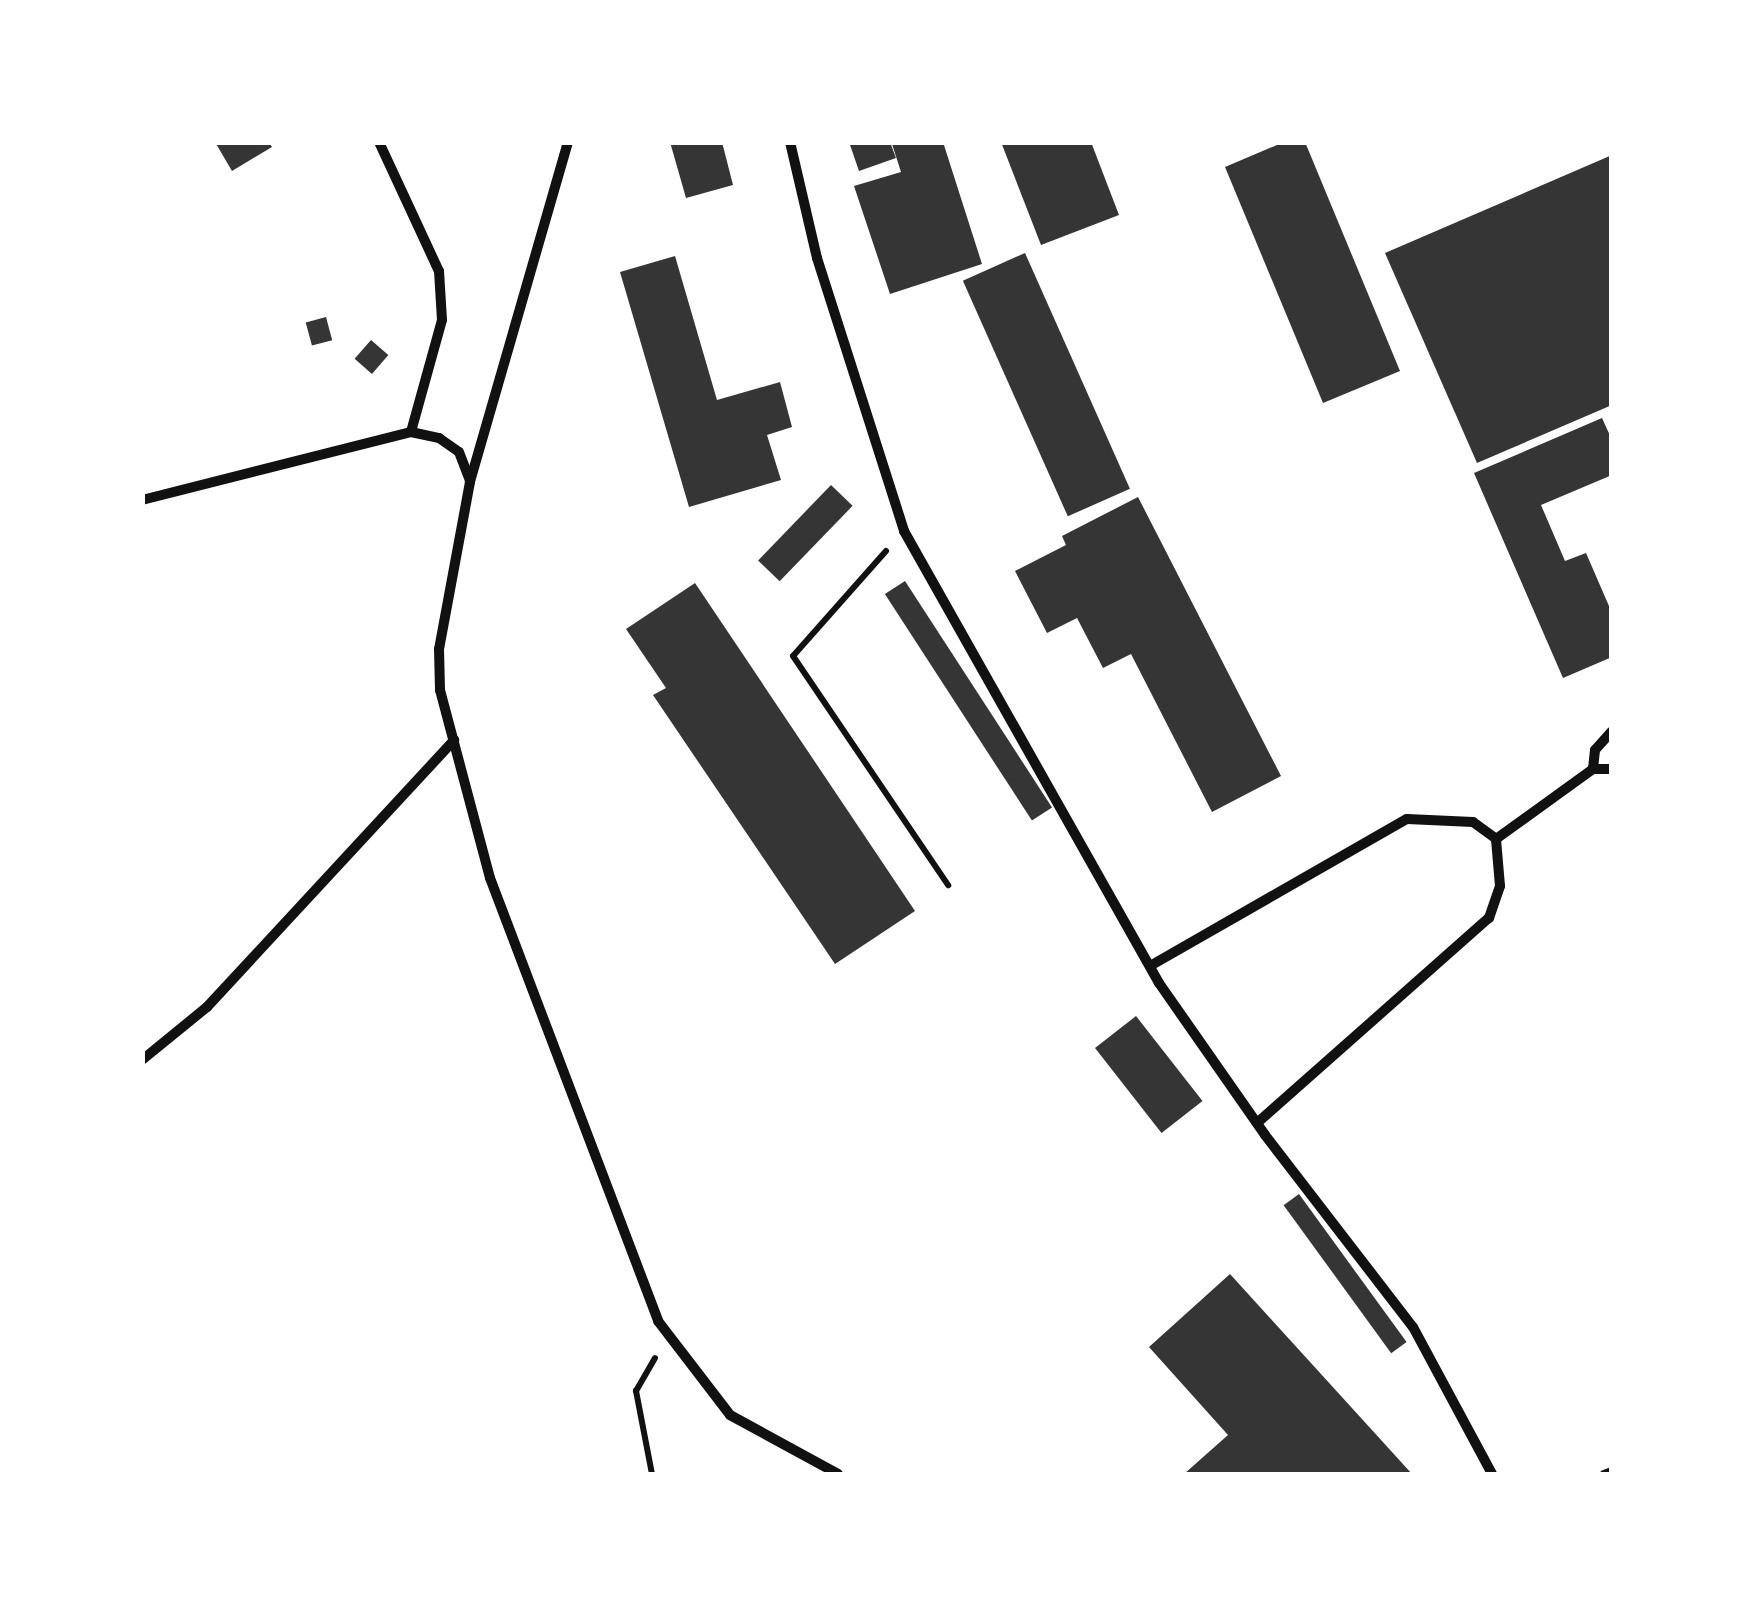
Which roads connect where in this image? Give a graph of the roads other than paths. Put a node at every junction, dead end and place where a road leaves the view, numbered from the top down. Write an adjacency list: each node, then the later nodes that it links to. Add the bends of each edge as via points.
1 (380, 142): 4 (street, via 440,271 442,320)
2 (568, 142): 5 (street)
3 (790, 142): 12 (street, via 817,258 904,531)
4 (411, 432): 5 (street, via 439,438 460,452); 6 (street)
5 (470, 482): 8 (street, via 440,649 440,690)
6 (142, 500)
7 (1612, 731): 9 (street, via 1595,750)
8 (454, 740): 13 (street, via 207,1007); 16 (street, via 497,896 658,1321 730,1415)
9 (1592, 769): 10 (street); 11 (street)
10 (1612, 770)
11 (1496, 840): 12 (street, via 1473,822 1407,818); 14 (street, via 1500,886 1489,918)
12 (1150, 966): 14 (street)
13 (142, 1060)
14 (1256, 1122): 17 (street, via 1412,1326)
15 (1612, 1471): 18 (lane)
16 (838, 1474)
17 (1492, 1474)
18 (1604, 1474)

